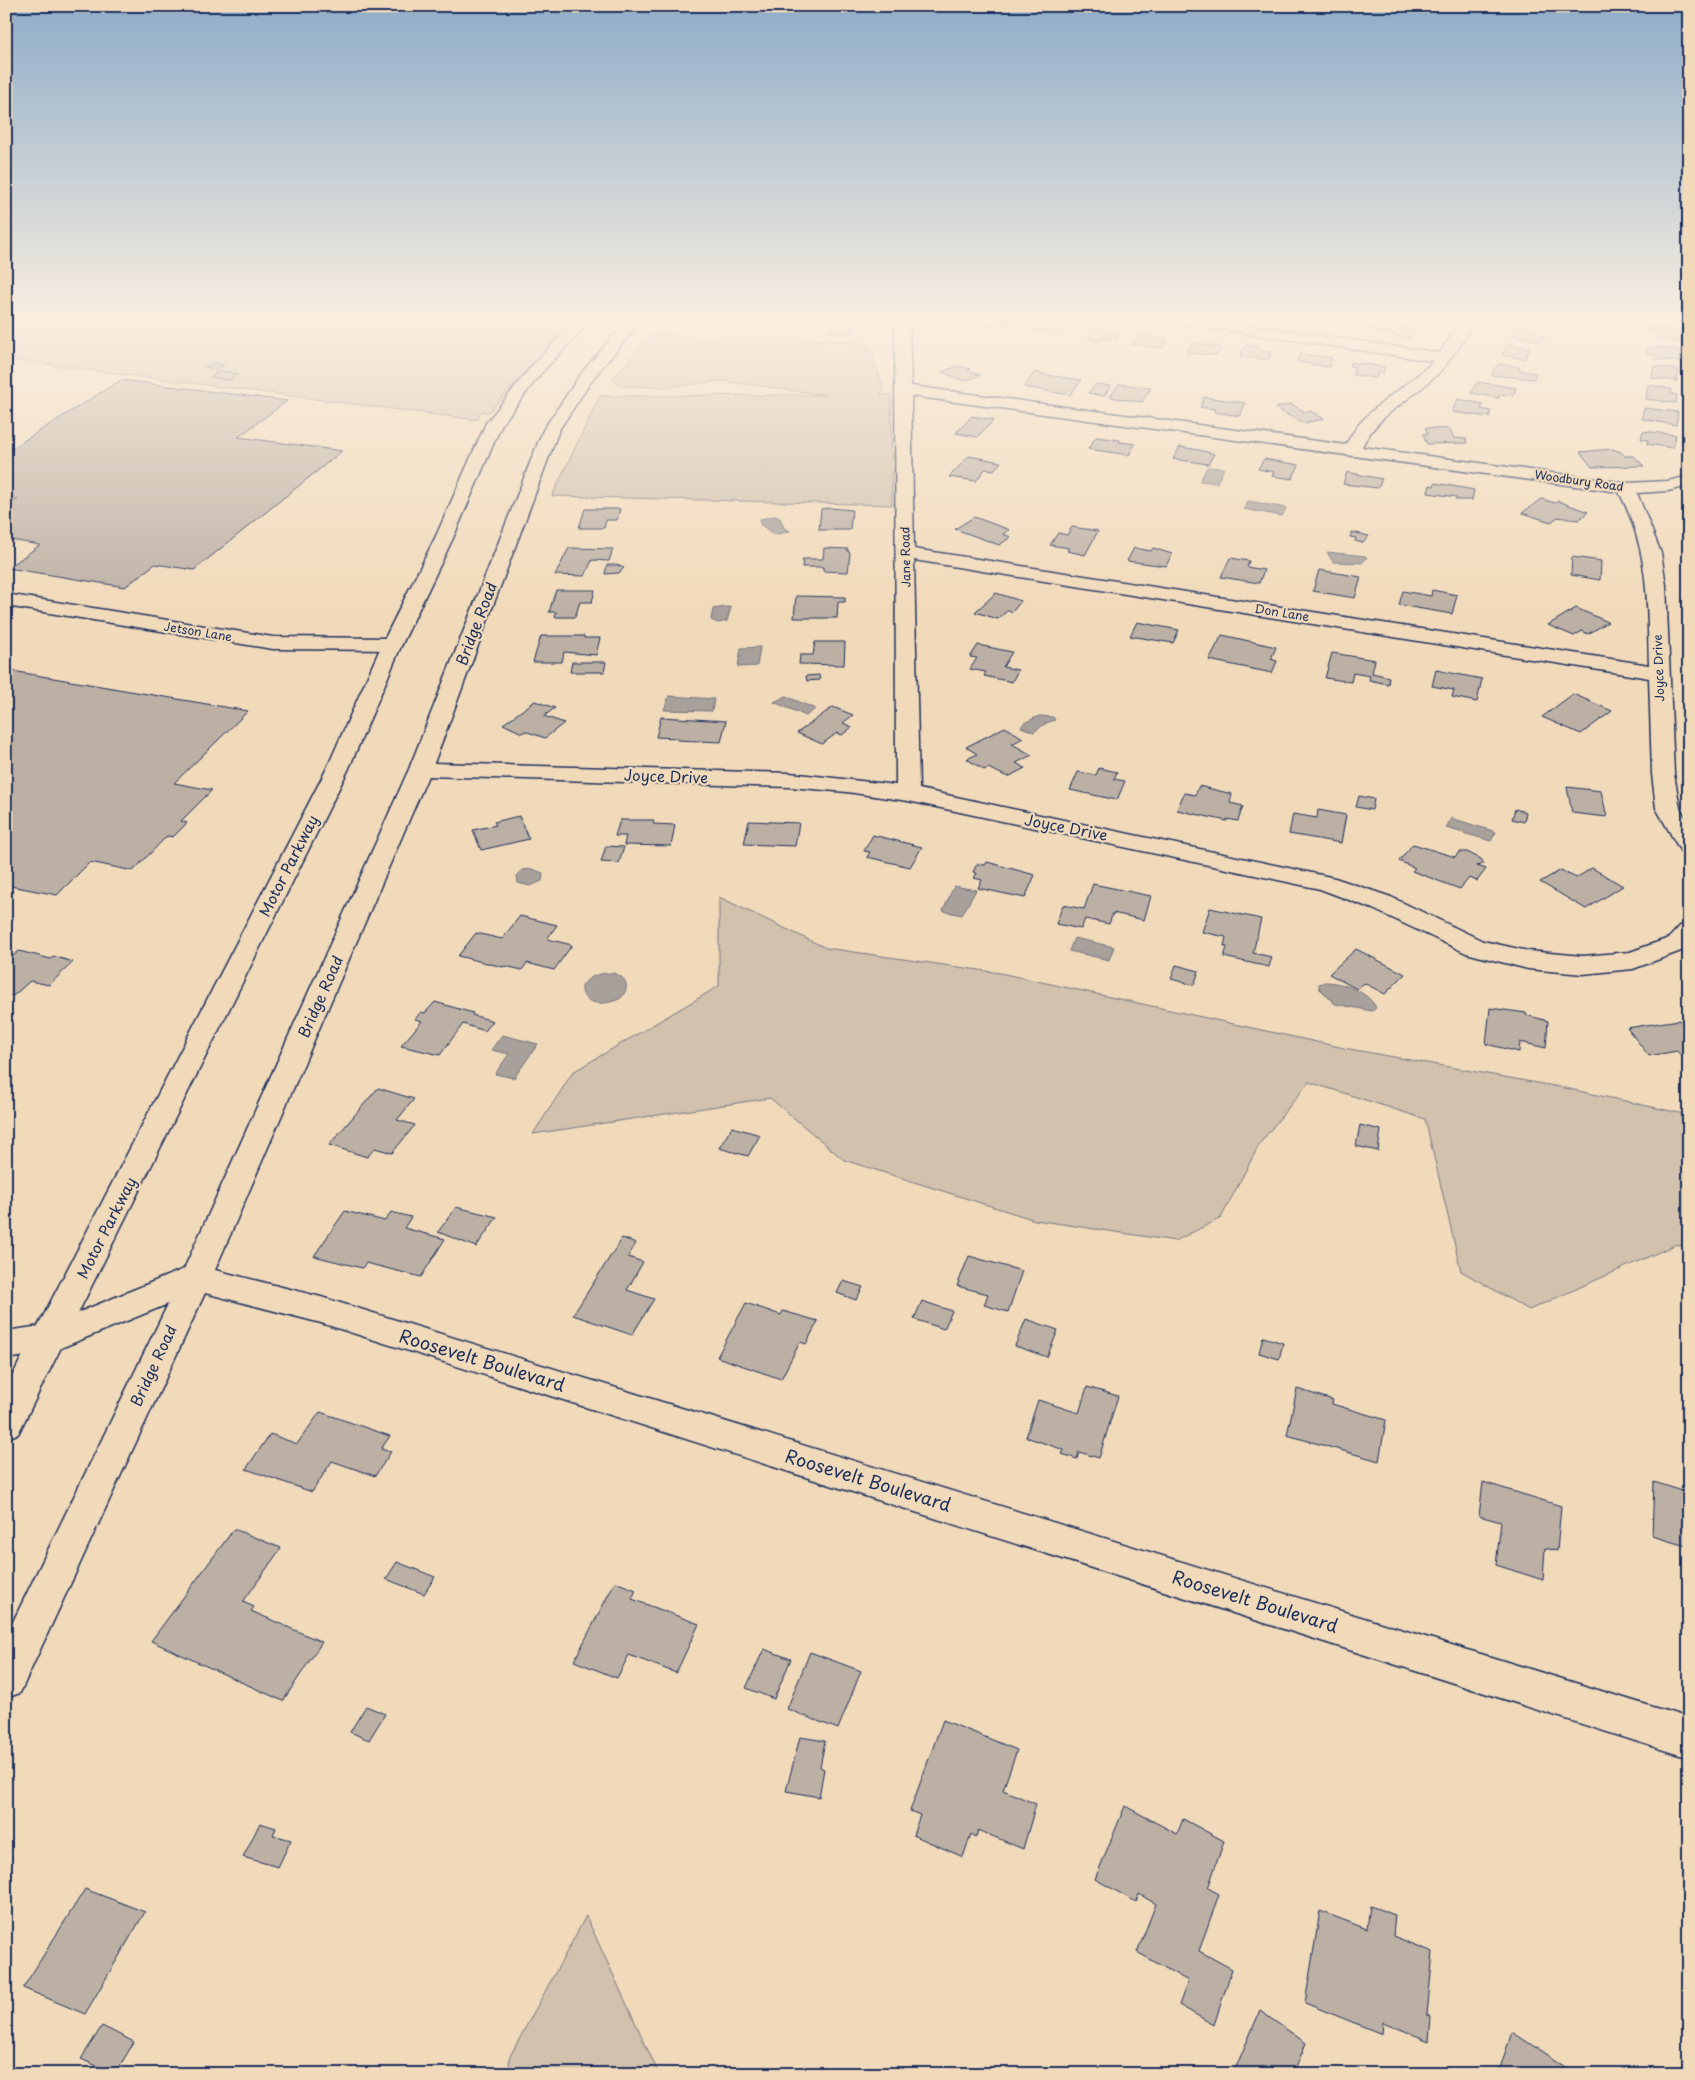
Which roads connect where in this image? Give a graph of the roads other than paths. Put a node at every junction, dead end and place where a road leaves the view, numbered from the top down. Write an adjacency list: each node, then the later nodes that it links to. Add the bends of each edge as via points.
1 (499, 417): 11 (street, Motor Parkway)
2 (559, 417): 13 (street, Bridge Road, via 550,430)
3 (904, 417): 9 (street, Jane Road)
4 (1106, 417): 6 (street, Woodbury Road)
5 (1373, 417): 6 (street, via 1357,436)
6 (1352, 450): 8 (street, Woodbury Road)
7 (1689, 482): 8 (street, Woodbury Road)
8 (1626, 488): 12 (street, Joyce Drive, via 1652,553)
9 (906, 553): 12 (street, Don Lane); 14 (street, Jane Road)
10 (6, 600): 11 (street, Jetson Lane, via 273,642)
11 (392, 644): 18 (street, Motor Parkway, via 338,768)
12 (1658, 673): 15 (street, Joyce Drive, via 1668,808)
13 (420, 769): 14 (street, Joyce Drive, via 790,780); 17 (street, Bridge Road)
14 (908, 794): 16 (street, Joyce Drive, via 1326,883 1382,903 1475,947 1528,960 1583,965 1634,960 1678,944)
15 (1689, 847)
16 (1689, 932)
17 (196, 1278): 18 (street); 21 (street, Bridge Road); 22 (street, Roosevelt Boulevard, via 321,1310)
18 (51, 1338): 19 (street); 20 (street, Motor Parkway)
19 (6, 1345)
20 (6, 1424)
21 (6, 1679)
22 (1689, 1738)

